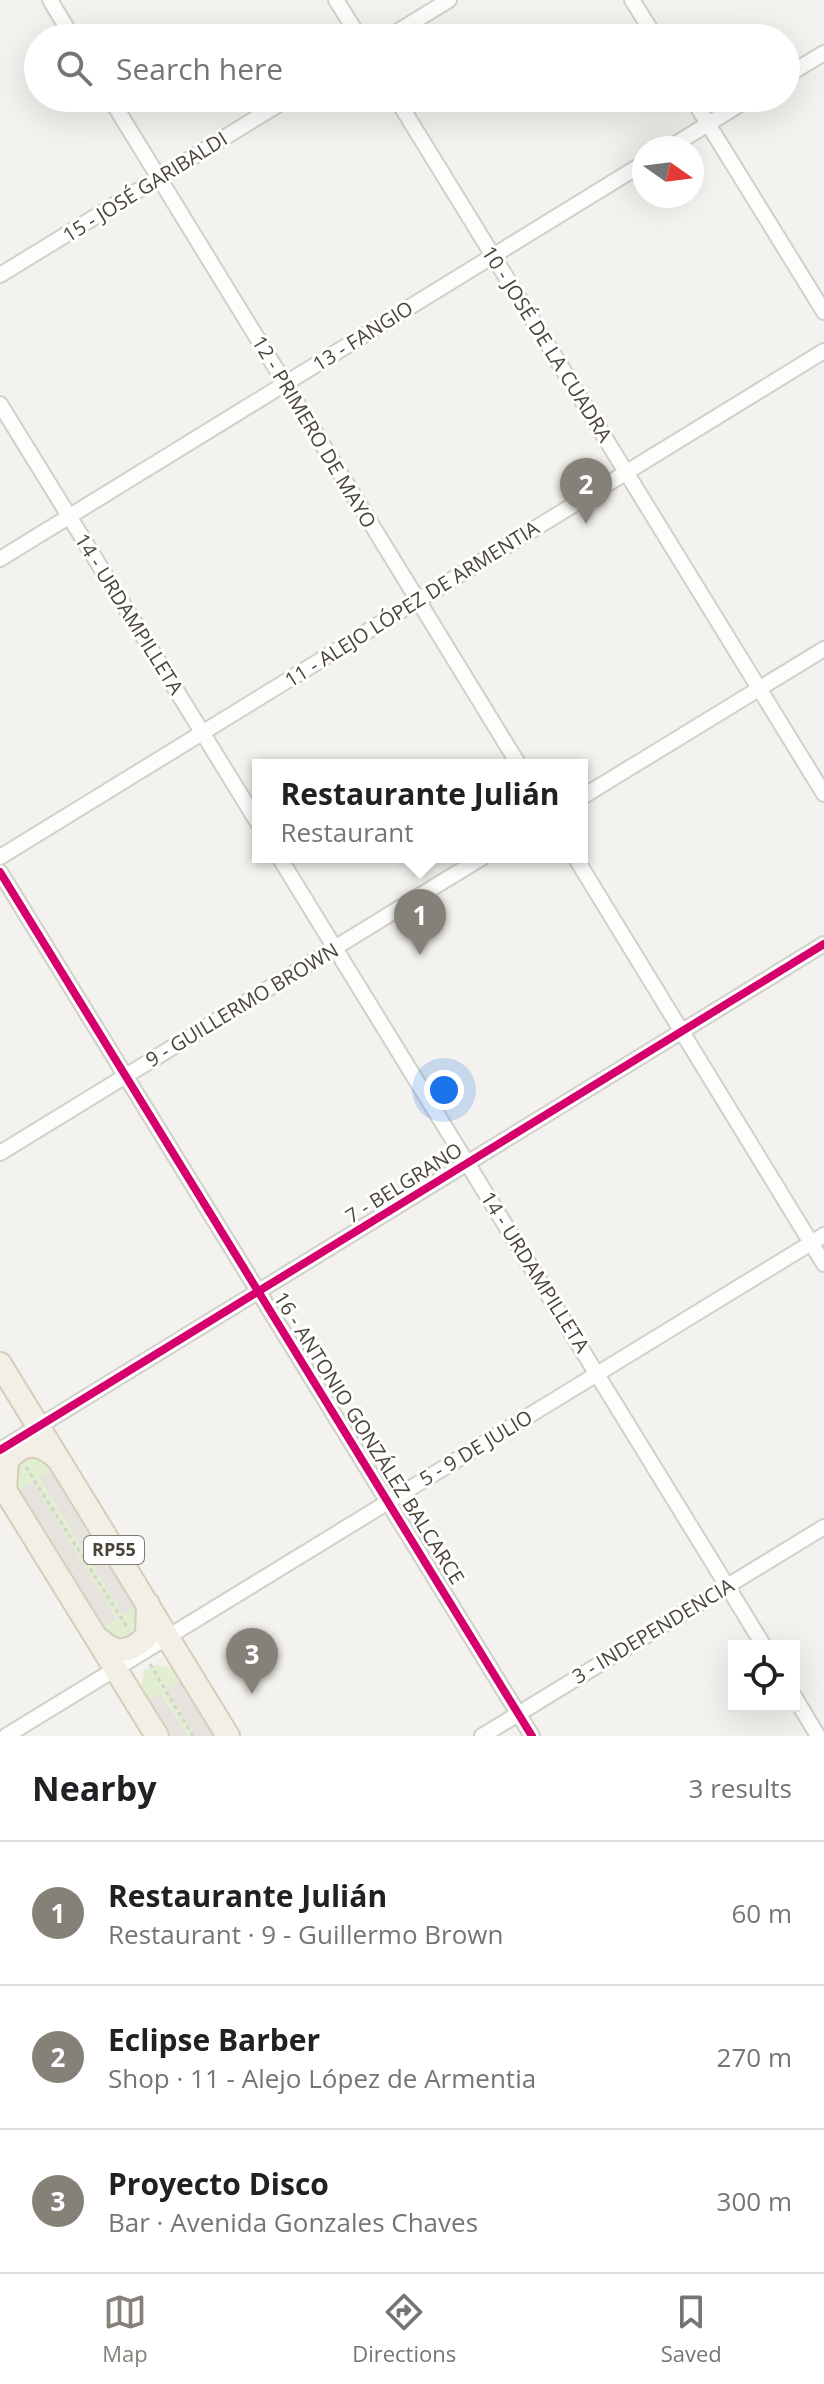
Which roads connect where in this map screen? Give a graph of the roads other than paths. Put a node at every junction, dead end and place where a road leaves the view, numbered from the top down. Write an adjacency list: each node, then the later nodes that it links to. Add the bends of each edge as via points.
1 (50, 0): 5 (street)
2 (336, 0): 6 (street)
3 (449, 0): 7 (street)
4 (632, 0): 8 (street)
5 (65, 24)
6 (351, 24)
7 (410, 24)
8 (647, 24)
9 (824, 53): 10 (street)
10 (800, 68)
11 (119, 112): 19 (street, 12 - PRIMERO DE MAYO)
12 (266, 112): 19 (street, 15 - JOSÉ GARIBALDI)
13 (405, 112): 20 (street, 10 - JOSÉ DE LA CUADRA)
14 (701, 112): 16 (street)
15 (727, 112): 16 (street)
16 (708, 124): 17 (street); 22 (street)
17 (688, 136)
18 (632, 170): 20 (street, 13 - FANGIO)
19 (159, 178): 21 (street, 15 - JOSÉ GARIBALDI); 24 (street, 12 - PRIMERO DE MAYO)
20 (493, 256): 24 (street, 13 - FANGIO); 26 (street, 10 - JOSÉ DE LA CUADRA)
21 (0, 275)
22 (824, 312)
23 (824, 351): 26 (street, 11 - ALEJO LÓPEZ DE ARMENTIA)
24 (285, 384): 27 (street, 13 - FANGIO); 29 (street, 12 - PRIMERO DE MAYO)
25 (0, 404): 27 (street, 14 - URDAMPILLETA)
26 (626, 472): 29 (street, 11 - ALEJO LÓPEZ DE ARMENTIA); 31 (street, 10 - JOSÉ DE LA CUADRA)
27 (69, 516): 28 (street, 13 - FANGIO); 32 (street, 14 - URDAMPILLETA)
28 (0, 559)
29 (418, 600): 32 (street, 11 - ALEJO LÓPEZ DE ARMENTIA); 33 (street, 12 - PRIMERO DE MAYO)
30 (824, 649): 31 (street)
31 (759, 688): 34 (street); 35 (street, 10 - JOSÉ DE LA CUADRA)
32 (202, 733): 36 (street, 14 - URDAMPILLETA); 37 (street, 11 - ALEJO LÓPEZ DE ARMENTIA)
33 (515, 759)
34 (588, 793)
35 (824, 794)
36 (252, 813)
37 (0, 857)
38 (283, 863): 43 (street, 14 - URDAMPILLETA)
39 (473, 863): 43 (street, 9 - GUILLERMO BROWN)
40 (579, 863): 44 (street)
41 (0, 872): 45 (street, 16 - ANTONIO GONZÁLEZ BALCARCE)
42 (824, 944): 44 (street, 7 - BELGRANO)
43 (336, 947): 45 (street, 9 - GUILLERMO BROWN); 47 (street, 14 - URDAMPILLETA)
44 (682, 1031): 47 (street, 7 - BELGRANO); 48 (street)
45 (125, 1076): 46 (street, 9 - GUILLERMO BROWN); 50 (street, 16 - ANTONIO GONZÁLEZ BALCARCE)
46 (0, 1153)
47 (468, 1163): 50 (street, 7 - BELGRANO); 52 (street, 14 - URDAMPILLETA)
48 (818, 1239): 49 (street); 52 (street, 5 - 9 DE JULIO)
49 (824, 1264)
50 (259, 1291): 53 (street, 7 - BELGRANO); 57 (street, 16 - ANTONIO GONZÁLEZ BALCARCE)
51 (0, 1364): 53 (main road, RP55)
52 (597, 1374): 57 (street, 5 - 9 DE JULIO); 59 (street, 14 - URDAMPILLETA)
53 (38, 1426): 54 (street, 7 - BELGRANO); 55 (main road, RP55)
54 (8, 1450): 55 (main road, via 31,1444); 56 (main road)
55 (57, 1457): 60 (main road, RP55)
56 (3, 1487): 61 (main road, RP55)
57 (389, 1502): 62 (street, 5 - 9 DE JULIO); 67 (street, 16 - ANTONIO GONZÁLEZ BALCARCE)
58 (824, 1527): 59 (street, 3 - INDEPENDENCIA)
59 (728, 1586): 63 (street, 14 - URDAMPILLETA); 67 (street, 3 - INDEPENDENCIA)
60 (148, 1604): 62 (main road, RP55); 64 (main road, via 147,1636)
61 (96, 1637): 64 (main road, via 109,1649); 65 (main road, RP55)
62 (167, 1637): 64 (street, 5 - 9 DE JULIO); 70 (main road, RP55)
63 (760, 1640)
64 (141, 1648): 65 (street, 5 - 9 DE JULIO)
65 (116, 1669): 68 (street, 5 - 9 DE JULIO); 69 (main road, RP55)
66 (800, 1706): 73 (street)
67 (519, 1714): 71 (street, 3 - INDEPENDENCIA); 72 (street, 16 - ANTONIO GONZÁLEZ BALCARCE)
68 (6, 1736)
69 (157, 1736)
70 (228, 1736)
71 (482, 1736)
72 (532, 1736)
73 (818, 1736)

